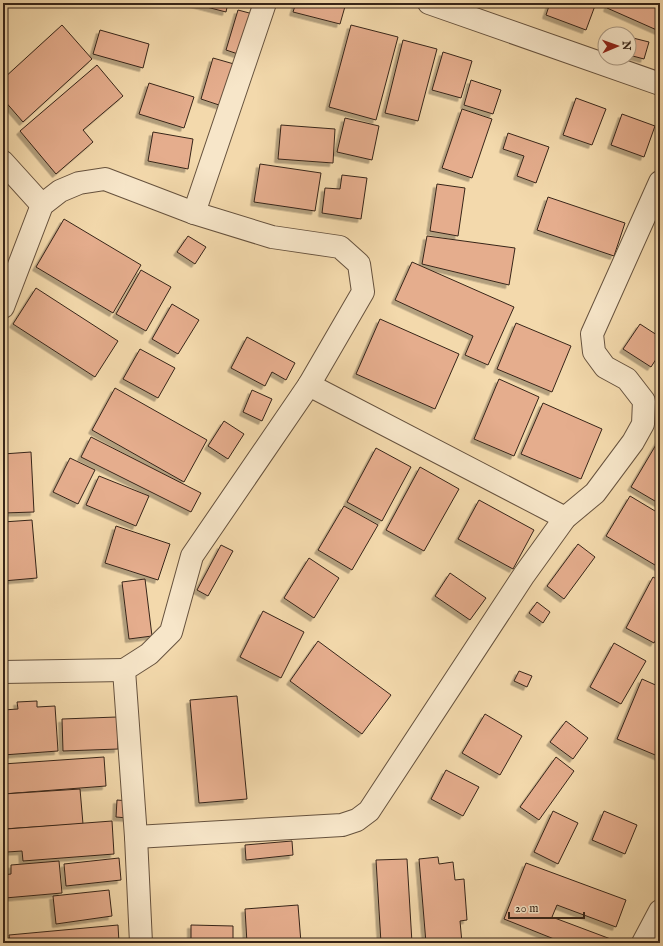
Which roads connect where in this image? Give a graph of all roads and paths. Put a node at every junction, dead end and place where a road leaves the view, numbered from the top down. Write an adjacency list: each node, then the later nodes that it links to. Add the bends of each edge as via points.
1 (265, 3): 7 (street)
2 (430, 3): 3 (street)
3 (658, 78)
4 (3, 162): 6 (street)
5 (660, 182): 10 (street, via 592,334 594,352 605,367 627,379 644,401 643,424 595,493)
6 (42, 205): 7 (street, via 60,191 79,183 105,179); 8 (street)
7 (194, 213): 9 (street, via 272,237 340,247 359,264 363,292)
8 (3, 307)
9 (309, 385): 10 (street); 11 (street, via 192,556 171,632 149,654)
10 (565, 518): 13 (street, via 519,581 369,811 357,820 342,825)
11 (124, 670): 12 (street); 13 (street)
12 (3, 672)
13 (136, 837): 15 (street)
14 (660, 911): 16 (street)
15 (141, 943)
16 (643, 943)

